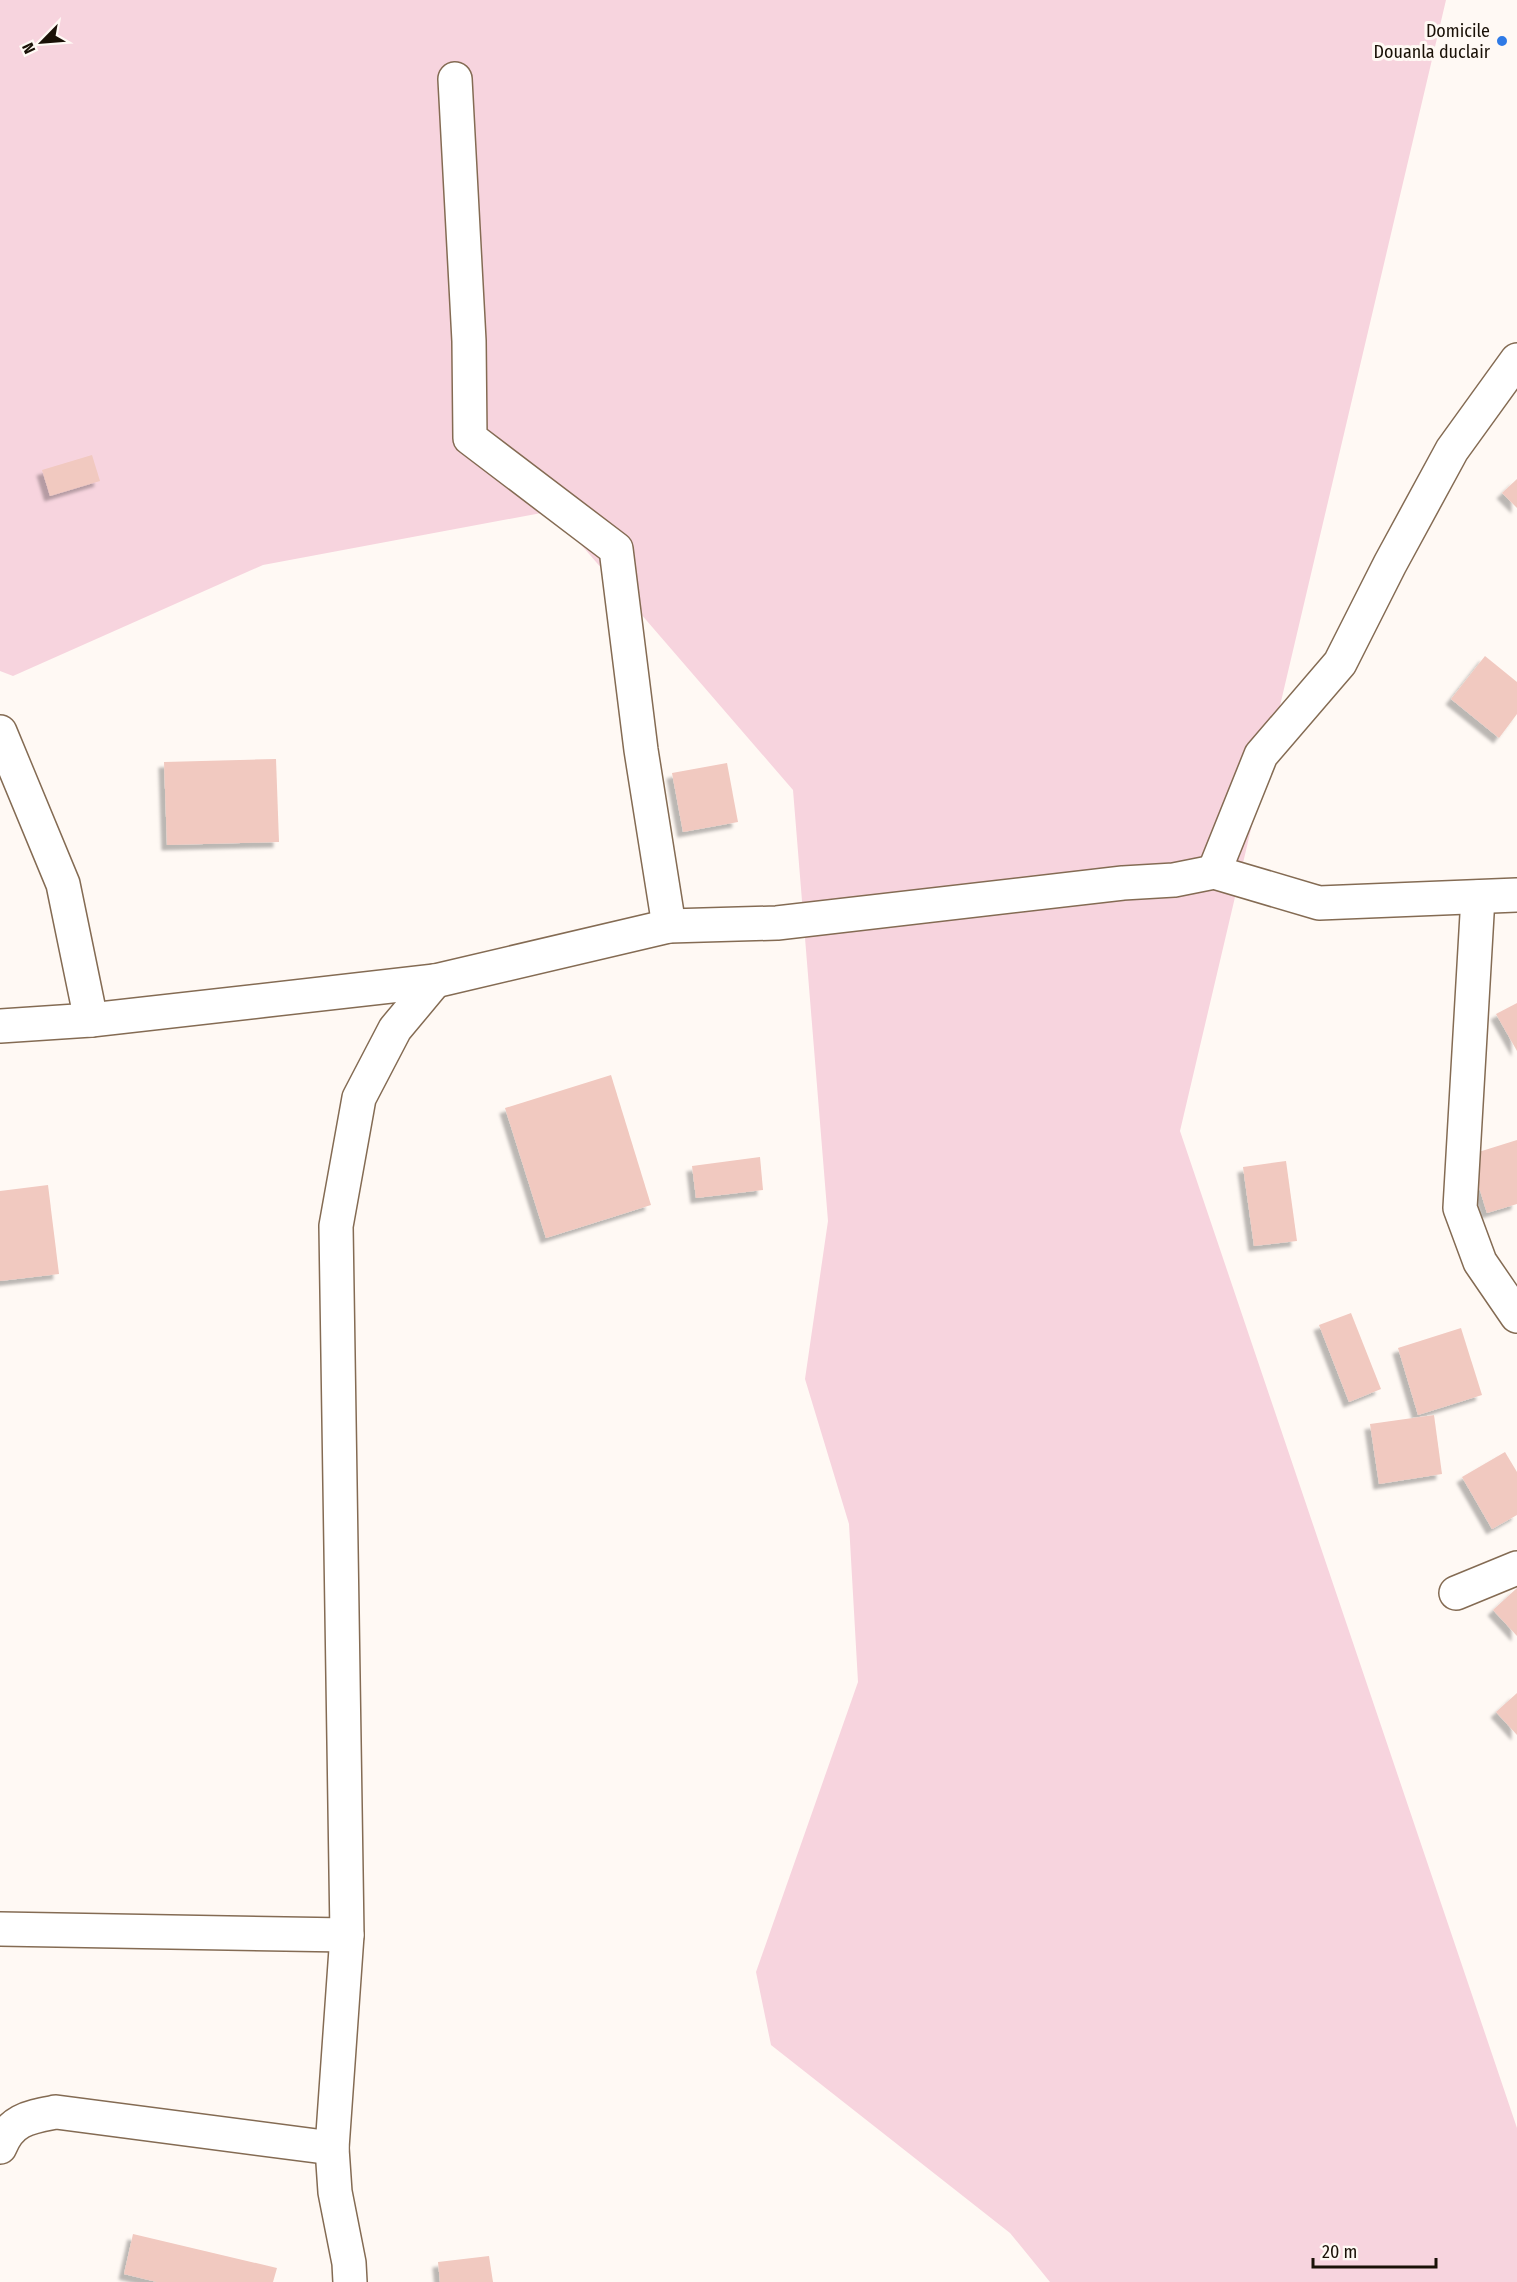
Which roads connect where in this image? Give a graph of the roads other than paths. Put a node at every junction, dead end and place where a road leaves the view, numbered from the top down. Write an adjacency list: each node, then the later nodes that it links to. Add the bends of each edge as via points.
1 (455, 79): 7 (street, via 469,341 470,438 616,549 641,750)
2 (1517, 360): 4 (street, via 1452,450 1340,663 1261,755)
3 (0, 732): 9 (street, via 63,884)
4 (1214, 872): 6 (street, via 1319,903); 7 (street, via 1174,880 777,923)
5 (1517, 896): 6 (street)
6 (1478, 897): 11 (street, via 1460,1208 1480,1262)
7 (669, 926): 8 (street)
8 (435, 981): 9 (street); 15 (street, via 395,1029 360,1098 336,1226)
9 (91, 1020): 10 (street)
10 (0, 1026)
11 (1517, 1316)
12 (1517, 1568): 13 (street)
13 (1456, 1593)
14 (0, 1929): 15 (street)
15 (347, 1935): 17 (street)
16 (0, 2147): 17 (street, via 23,2118 56,2112)
17 (332, 2148): 18 (street)
18 (350, 2282)

